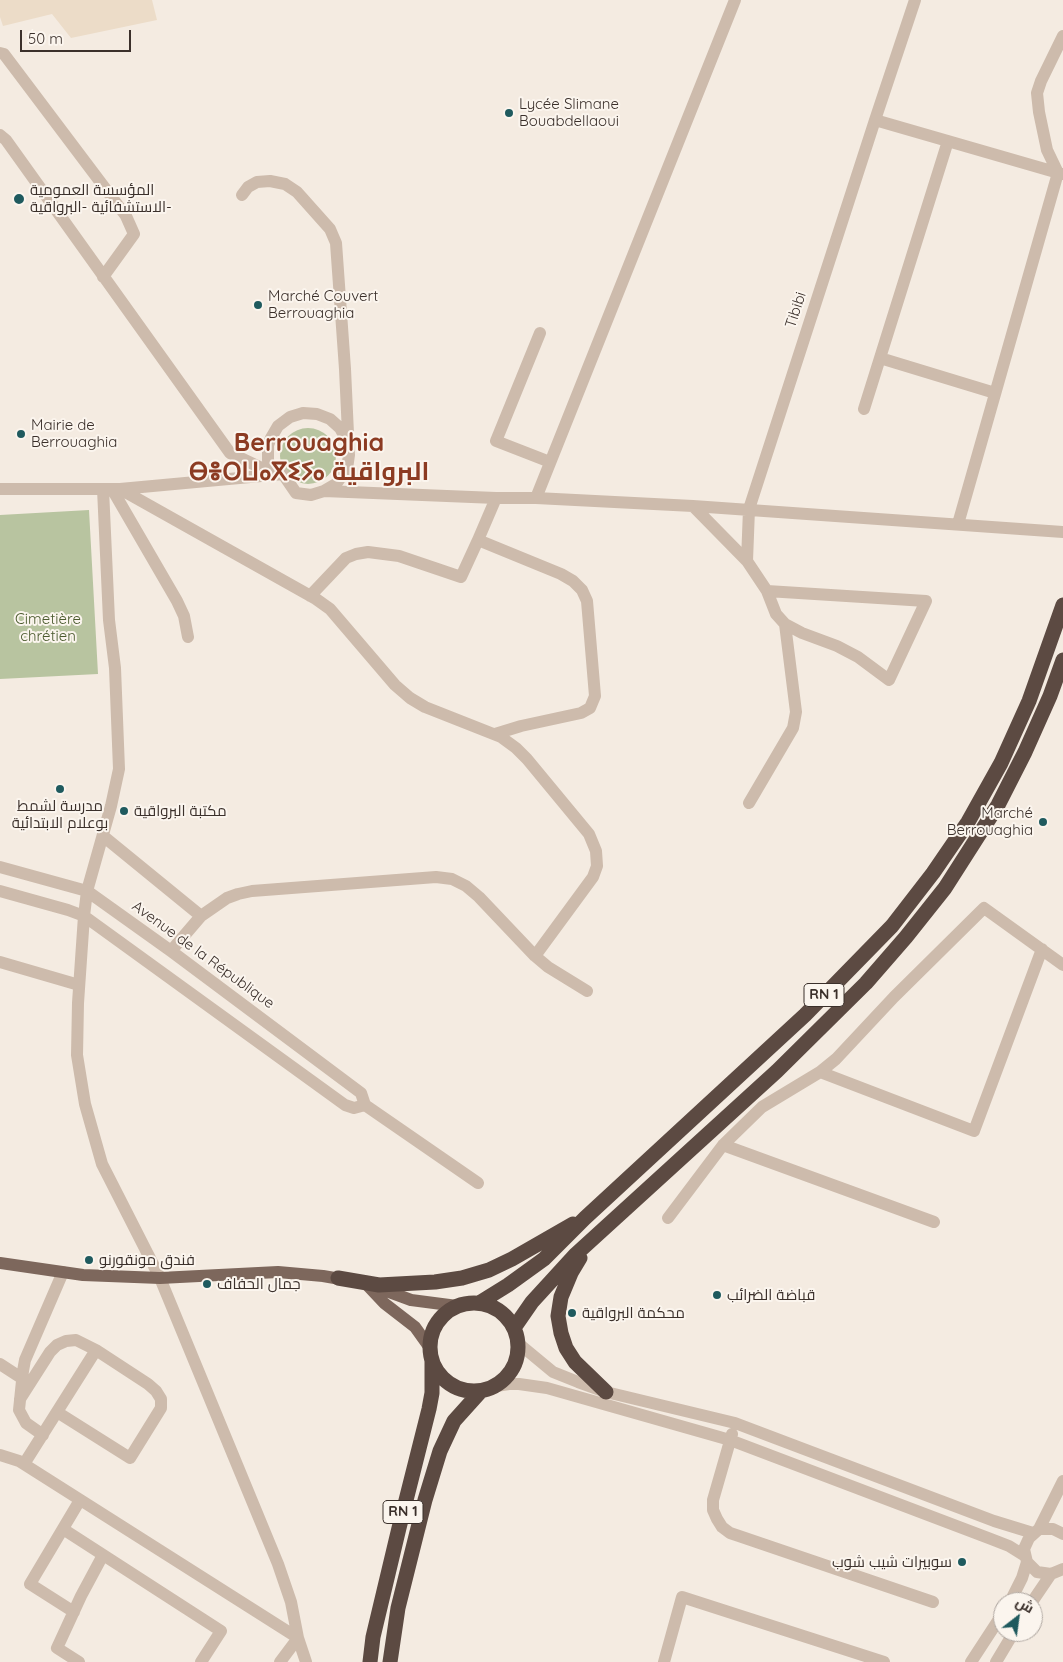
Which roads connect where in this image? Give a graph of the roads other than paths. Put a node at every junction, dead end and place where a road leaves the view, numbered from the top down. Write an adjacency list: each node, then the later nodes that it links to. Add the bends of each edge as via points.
1 (735, 0): 17 (street)
2 (916, 0): 5 (street, Tibibi)
3 (1063, 36): 8 (street, via 1038,94 1047,150)
4 (0, 54): 10 (street, via 4,54 126,216 134,234)
5 (874, 120): 7 (street); 26 (street, Tibibi)
6 (0, 135): 10 (street)
7 (948, 141): 8 (street); 12 (street)
8 (1060, 174): 13 (street)
9 (242, 195): 16 (street, via 257,182 285,184 297,192 330,229 336,243)
10 (103, 277): 15 (street)
11 (540, 333): 17 (street, via 496,441)
12 (880, 358): 13 (street); 14 (street)
13 (995, 393): 27 (street)
14 (864, 409)
15 (230, 453): 18 (street); 19 (street, via 240,475)
16 (349, 455): 18 (street, via 347,441 340,428 330,419 303,413 278,426 270,438 268,460); 22 (street, via 347,469 336,484)
17 (550, 462): 24 (street)
18 (278, 474): 19 (street); 22 (street, via 296,493 311,495)
19 (233, 478): 21 (street)
20 (0, 489): 21 (street)
21 (112, 489): 32 (street); 35 (street, via 177,601); 39 (street, via 109,620 115,668 119,769)
22 (324, 492): 23 (street)
23 (496, 498): 24 (street); 29 (street)
24 (536, 498): 25 (street)
25 (693, 506): 26 (street); 30 (street)
26 (749, 509): 27 (street); 30 (street, Tibibi)
27 (958, 524): 28 (street)
28 (1063, 532)
29 (478, 540): 32 (street, via 460,578 399,556 368,552 346,558); 37 (street, via 574,581 587,601 595,696 590,708)
30 (748, 561): 31 (street)
31 (767, 591): 34 (street, via 776,614); 34 (street, via 926,601 889,680 837,646)
32 (310, 596): 37 (street, via 330,608 395,685 410,698)
33 (1063, 605): 56 (highway, RN 1, via 1029,701 1001,762 968,822 892,926 805,1015)
34 (785, 624): 38 (street, via 796,712 793,728)
35 (188, 637)
36 (1063, 660): 59 (highway, RN 1, via 1025,752 998,805 945,888 906,937 866,983 777,1071)
37 (495, 734): 47 (street, via 527,758 589,834 596,851 597,866 593,877)
38 (749, 803)
39 (102, 836): 42 (street); 44 (street)
40 (0, 867): 42 (street, Avenue de la République)
41 (0, 891): 43 (street, Avenue de la République)
42 (87, 891): 43 (street); 46 (street, Avenue de la République)
43 (84, 916): 50 (street); 53 (street, Avenue de la République, via 346,1105 354,1108)
44 (201, 916): 46 (street); 47 (street, via 227,898 252,891 452,879 479,897)
45 (1042, 949): 49 (street); 52 (street, via 984,908); 52 (street, via 974,1131)
46 (171, 951): 53 (street, Avenue de la République, via 361,1093)
47 (535, 956): 51 (street)
48 (0, 962): 50 (street)
49 (1063, 965)
50 (79, 985): 62 (street, via 77,1055 102,1164)
51 (587, 991)
52 (820, 1072): 54 (street, via 762,1107)
53 (365, 1105): 55 (street, Avenue de la République)
54 (723, 1145): 57 (street); 58 (street)
55 (478, 1183)
56 (585, 1218): 63 (highway, via 512,1259 462,1278 379,1284); 65 (highway, RN 1, via 544,1259)
57 (668, 1218)
58 (934, 1222)
59 (592, 1238): 67 (highway, RN 1, via 543,1289); 75 (highway, RN 1, via 571,1273 561,1297 558,1316 566,1348 575,1362)
60 (0, 1263): 61 (main road)
61 (63, 1272): 62 (main road); 72 (street, via 25,1360)
62 (160, 1278): 63 (main road, via 278,1272); 96 (street, via 278,1564)
63 (338, 1278): 64 (main road)
64 (365, 1283): 66 (main road, via 410,1300); 70 (main road, via 423,1337)
65 (479, 1303): 66 (highway, RN 1); 67 (highway, RN 1, via 500,1311)
66 (457, 1306): 70 (highway, RN 1, via 437,1323 432,1335)
67 (514, 1328): 68 (highway, RN 1)
68 (518, 1343): 73 (highway, RN 1, via 513,1368); 75 (street, via 553,1372)
69 (96, 1350): 76 (street, via 76,1340 57,1345); 77 (street); 77 (street, via 156,1391 161,1399 161,1408 130,1458)
70 (431, 1355): 74 (highway, RN 1, via 440,1375 451,1385); 102 (highway, RN 1, via 429,1409 398,1528)
71 (0, 1364): 72 (street)
72 (22, 1379): 76 (street)
73 (496, 1386): 74 (highway, RN 1); 80 (street, via 520,1384 546,1388)
74 (481, 1391): 103 (highway, RN 1, via 454,1421 440,1451 400,1599)
75 (606, 1392): 78 (street)
76 (20, 1399): 79 (street, via 21,1417)
77 (57, 1412): 79 (street)
78 (735, 1423): 80 (street); 86 (street, via 994,1521)
79 (43, 1435): 82 (street)
80 (730, 1440): 89 (street, via 1009,1546); 93 (street, via 712,1500 713,1510 722,1527 730,1533)
81 (0, 1455): 82 (street)
82 (24, 1464): 84 (street)
83 (1063, 1481): 86 (street)
84 (80, 1500): 85 (street); 96 (street)
85 (63, 1529): 88 (street); 94 (street, via 30,1584)
86 (1036, 1531): 87 (street, via 1053,1529); 89 (street, via 1026,1543)
87 (1063, 1534)
88 (103, 1555): 94 (street); 99 (street, via 221,1631)
89 (1026, 1559): 90 (street, via 1037,1572); 91 (street)
90 (1060, 1571): 92 (street)
91 (1015, 1592)
92 (1041, 1592)
93 (933, 1602)
94 (74, 1612): 98 (street, via 58,1648)
95 (993, 1628): 106 (street)
96 (298, 1638): 100 (street); 101 (street)
97 (1008, 1642): 107 (street)
98 (79, 1662)
99 (201, 1662)
100 (280, 1662)
101 (306, 1662)
102 (370, 1662)
103 (390, 1662)
104 (664, 1662): 105 (street, via 682,1597)
105 (884, 1662)
106 (971, 1662)
107 (996, 1662)

